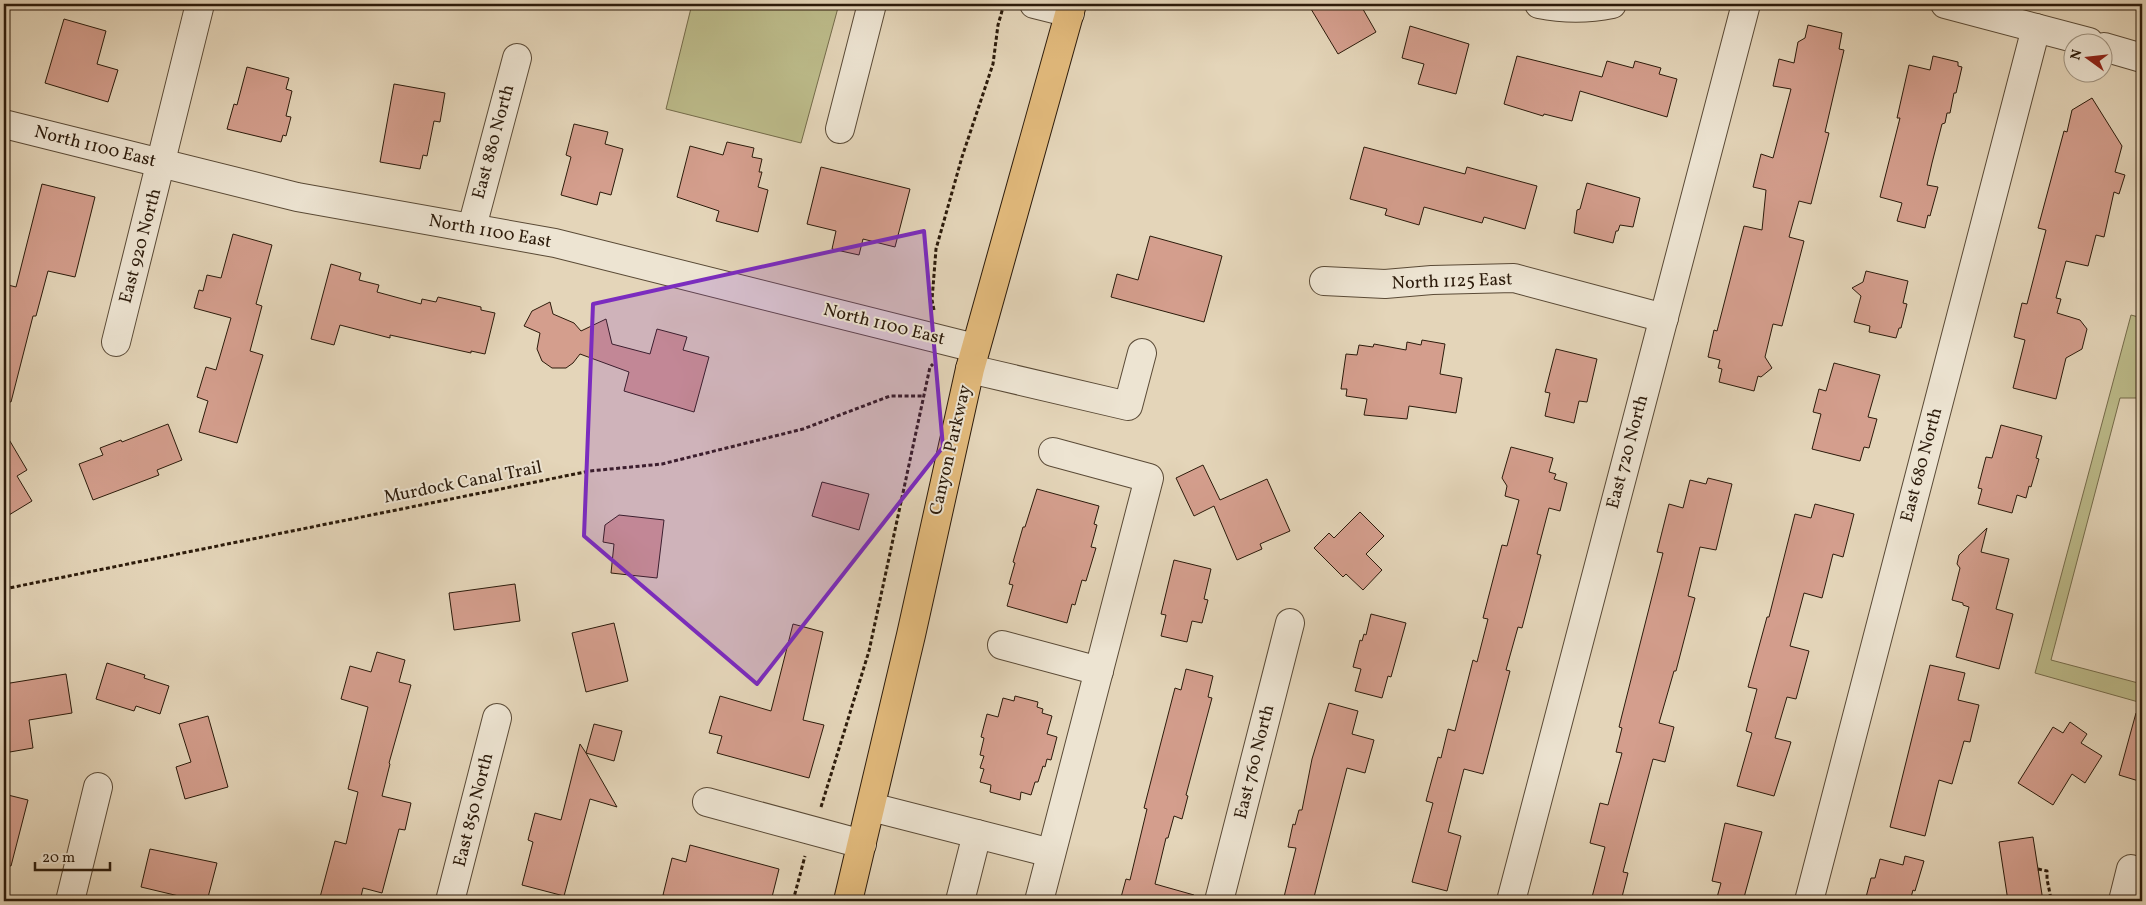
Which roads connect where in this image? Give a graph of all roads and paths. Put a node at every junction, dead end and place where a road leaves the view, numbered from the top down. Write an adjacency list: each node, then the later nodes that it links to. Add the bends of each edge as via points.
1 (200, 4): 17 (street, East 920 North)
2 (872, 4): 16 (street)
3 (1004, 4): 20 (path, via 993,64 936,249)
4 (1034, 4): 9 (street)
5 (1540, 4): 6 (street, via 1576,8)
6 (1612, 4)
7 (1746, 4): 21 (street, East 720 North)
8 (1945, 4): 10 (street)
9 (1071, 8): 24 (highway, Canyon Parkway)
10 (2036, 28): 11 (street); 51 (street, East 680 North)
11 (2064, 36)
12 (2114, 50): 14 (street)
13 (517, 58): 18 (street, East 880 North)
14 (2142, 58)
15 (4, 124): 17 (street, North 1100 East)
16 (840, 129)
17 (162, 164): 18 (street, North 1100 East, via 297,198); 22 (street, East 920 North)
18 (472, 227): 24 (street, North 1100 East, via 624,259)
19 (1324, 281): 21 (street, North 1125 East, via 1385,284 1514,278)
20 (934, 305)
21 (1664, 318): 50 (street, East 720 North)
22 (116, 342)
23 (1142, 353): 24 (street, North 1100 East, via 1128,406)
24 (973, 359): 35 (highway, Canyon Parkway)
25 (932, 366): 26 (path)
26 (924, 396): 28 (path, Murdock Canal Trail, via 890,396 803,429 662,464 590,471); 36 (path, via 869,651)
27 (1052, 452): 31 (street, via 1149,478)
28 (4, 589)
29 (1290, 623): 49 (street, East 760 North)
30 (1002, 645): 31 (street)
31 (1099, 671): 39 (street)
32 (497, 718): 44 (street, East 850 North)
33 (98, 787): 43 (street)
34 (707, 802): 36 (street)
35 (870, 807): 37 (street); 38 (highway, Canyon Parkway)
36 (813, 831): 38 (street); 45 (path)
37 (977, 834): 39 (street); 47 (street)
38 (862, 844): 46 (highway, Canyon Parkway)
39 (1052, 853): 48 (street)
40 (2038, 869): 42 (path, via 2048,871)
41 (2131, 869): 52 (street)
42 (2051, 900)
43 (70, 901)
44 (450, 901)
45 (794, 901)
46 (848, 901)
47 (960, 901)
48 (1039, 901)
49 (1219, 901)
50 (1511, 901)
51 (1809, 901)
52 (2123, 901)

